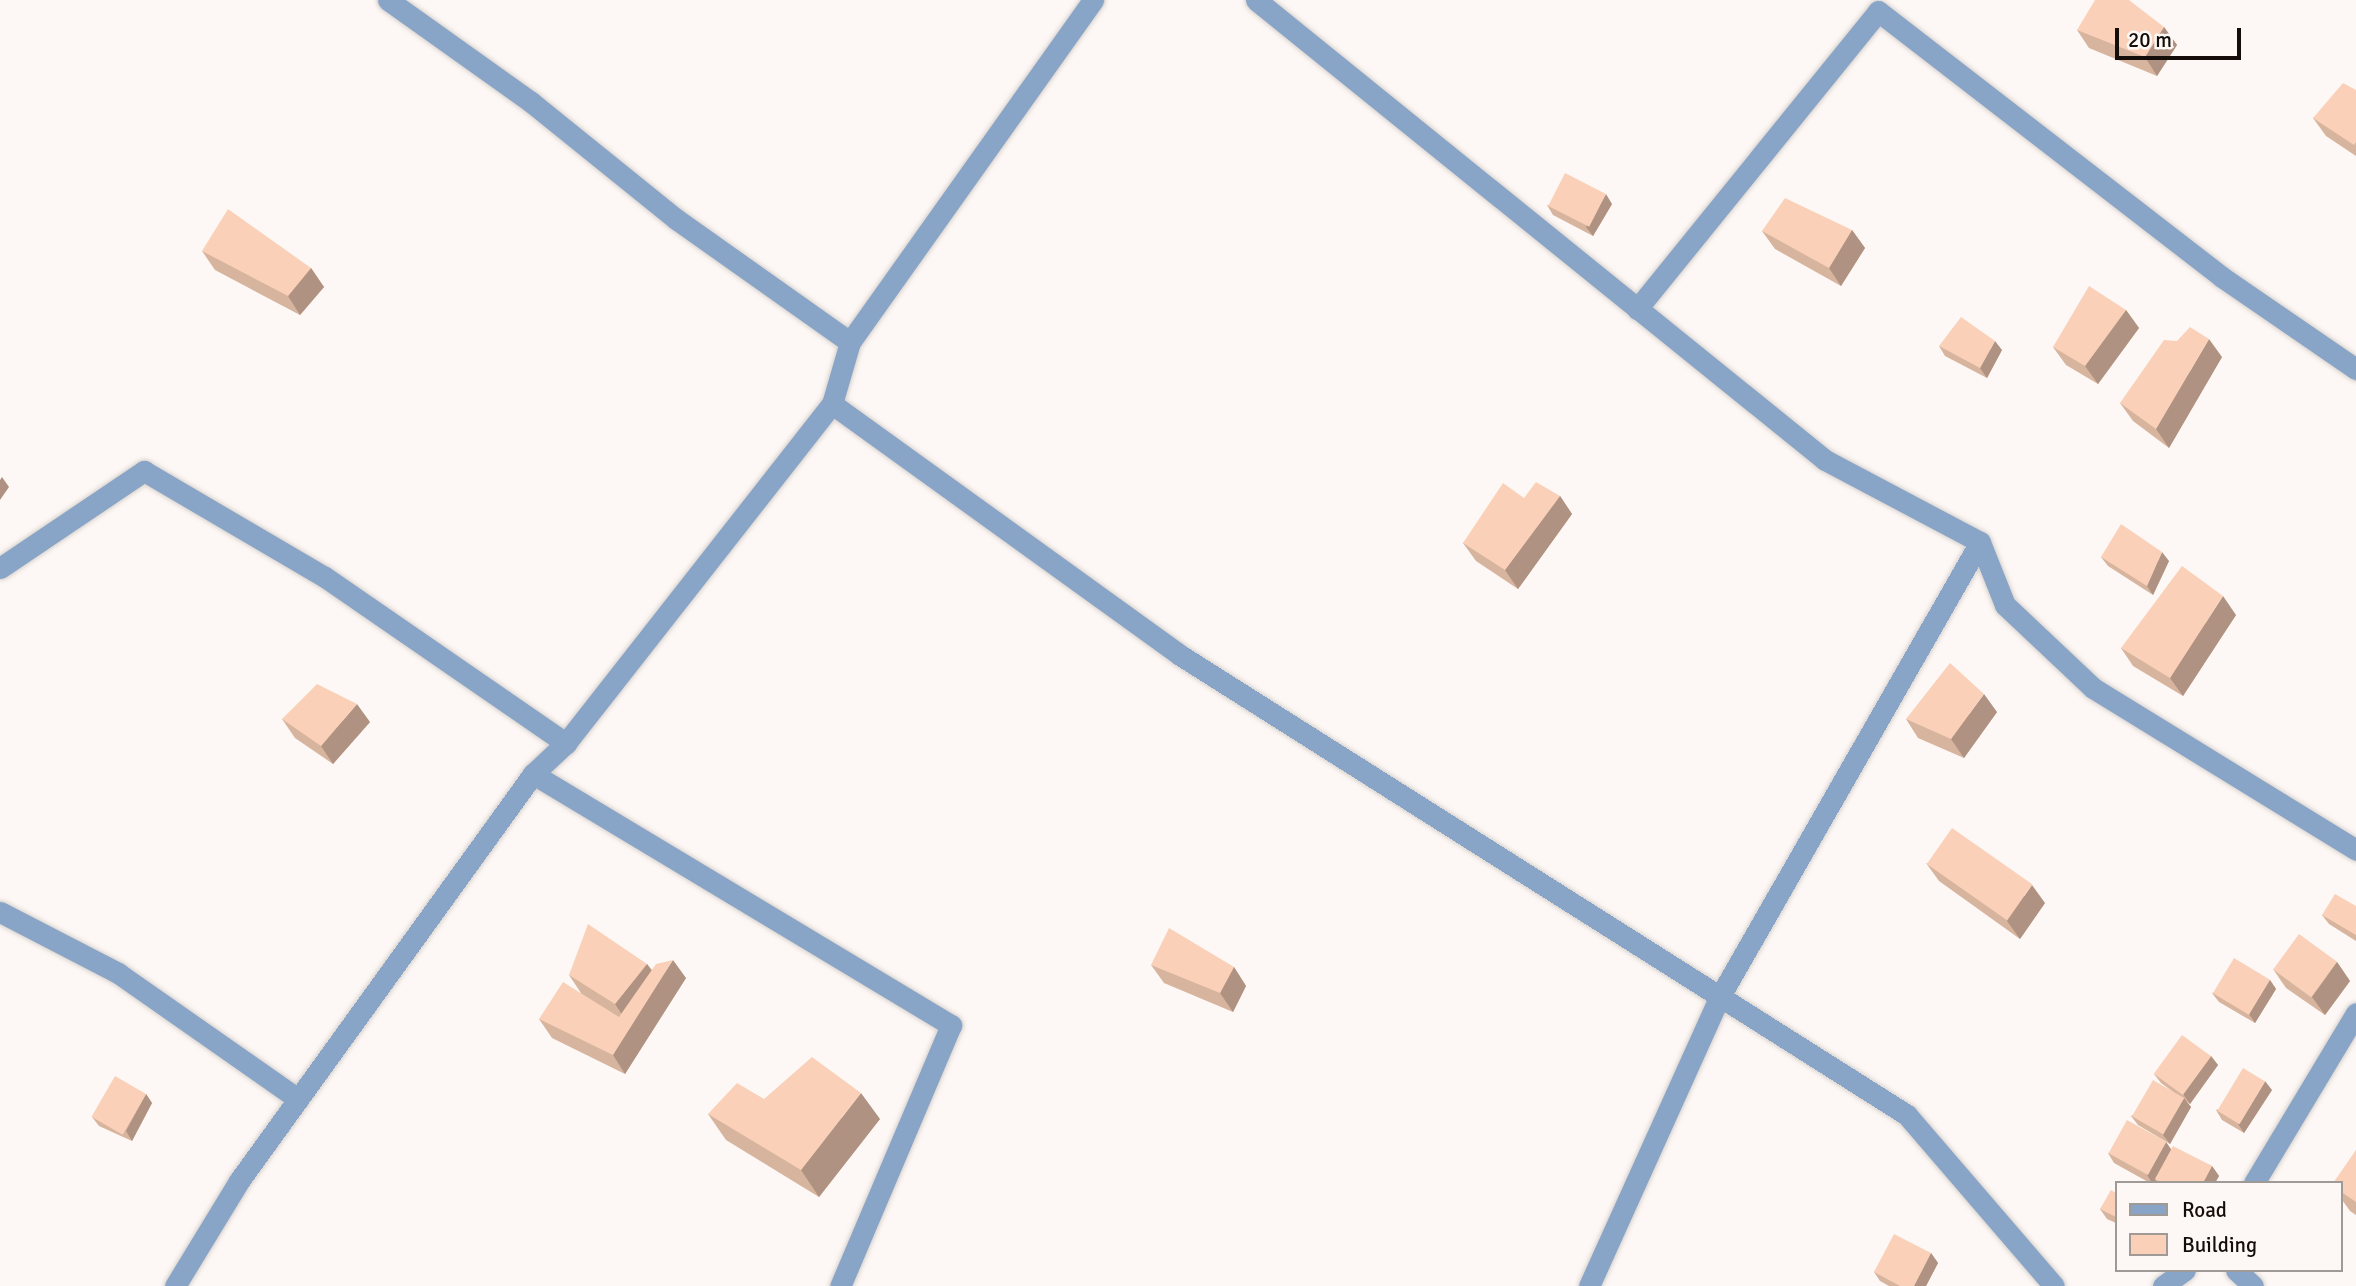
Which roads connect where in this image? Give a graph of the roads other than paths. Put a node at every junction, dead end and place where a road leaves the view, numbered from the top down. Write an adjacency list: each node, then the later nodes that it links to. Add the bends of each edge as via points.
1 (388, 0): 6 (street, via 531,102 676,219)
2 (1093, 0): 6 (street)
3 (1256, 0): 5 (street)
4 (1879, 4): 5 (street); 7 (street, via 2222,276)
5 (1637, 309): 9 (street, via 1825,460)
6 (850, 342): 8 (street)
7 (2356, 369)
8 (832, 404): 11 (street); 15 (street, via 1180,655)
9 (1980, 542): 13 (street, via 2005,605 2093,688); 15 (street)
10 (0, 568): 11 (street, via 144,471 325,577)
11 (566, 743): 12 (street)
12 (534, 774): 17 (street); 22 (street, via 951,1025)
13 (2356, 850)
14 (0, 912): 17 (street, via 118,973)
15 (1719, 998): 23 (street); 24 (street, via 1907,1115)
16 (2356, 1013): 18 (street)
17 (298, 1099): 21 (street, via 239,1181)
18 (2255, 1181)
19 (2182, 1272): 25 (street)
20 (2238, 1272): 26 (street)
21 (175, 1286)
22 (840, 1286)
23 (1589, 1286)
24 (2054, 1286)
25 (2163, 1286)
26 (2253, 1286)

